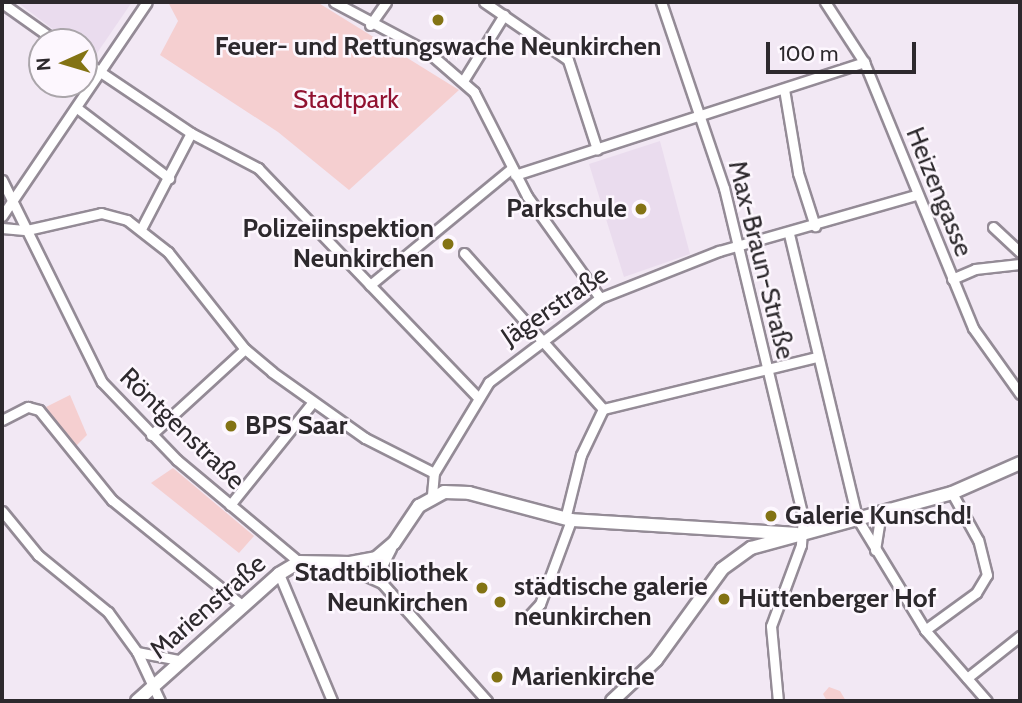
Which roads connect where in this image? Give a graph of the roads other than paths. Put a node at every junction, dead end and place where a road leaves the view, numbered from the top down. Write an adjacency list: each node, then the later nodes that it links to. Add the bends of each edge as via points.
1 (147, 2): 12 (street)
2 (334, 2): 9 (street)
3 (386, 2): 9 (street)
4 (484, 2): 8 (street)
5 (661, 2): 16 (street, Max-Braun-Straße)
6 (825, 2): 11 (street, Heizengasse)
7 (2, 3): 10 (street)
8 (504, 15): 13 (street); 18 (street, via 568,60)
9 (370, 25): 13 (street, via 428,52)
10 (37, 28)
11 (864, 62): 14 (street); 22 (street, Heizengasse)
12 (100, 72): 15 (street); 17 (street)
13 (463, 81): 19 (street, via 478,99)
14 (784, 89): 16 (street); 25 (street, via 793,152)
15 (76, 108): 20 (street); 23 (street)
16 (700, 115): 18 (street); 31 (street, Max-Braun-Straße)
17 (191, 133): 20 (street); 36 (street, via 258,168)
18 (597, 149): 19 (street)
19 (513, 172): 36 (street); 37 (street)
20 (169, 178): 28 (street)
21 (2, 180): 23 (street, Röntgenstraße)
22 (915, 195): 25 (street, Jägerstraße); 35 (street, Heizengasse)
23 (14, 202): 24 (street); 29 (street, Röntgenstraße)
24 (2, 216)
25 (815, 226): 30 (street, Jägerstraße)
26 (993, 227): 32 (street)
27 (2, 228): 29 (street)
28 (141, 229): 29 (street, via 114,214 101,213); 39 (street, via 182,268)
29 (27, 230): 47 (street, Röntgenstraße, via 102,382)
30 (789, 234): 31 (street, Jägerstraße); 40 (street)
31 (739, 246): 37 (street, Jägerstraße); 41 (street, Max-Braun-Straße)
32 (1020, 252)
33 (464, 253): 38 (street)
34 (1020, 264): 35 (street, via 975,269)
35 (952, 279): 42 (street, Heizengasse, via 979,339)
36 (370, 285): 43 (street)
37 (600, 298): 38 (street, Jägerstraße)
38 (541, 339): 43 (street, Jägerstraße); 45 (street)
39 (245, 349): 44 (street); 47 (street)
40 (817, 357): 41 (street); 55 (street)
41 (767, 370): 45 (street); 58 (street, Max-Braun-Straße, via 794,472)
42 (1020, 394)
43 (477, 397): 49 (street, Jägerstraße)
44 (312, 403): 49 (street, via 365,438); 52 (street)
45 (603, 409): 56 (street, via 581,455)
46 (2, 420): 66 (street, via 28,407 39,410 112,500)
47 (151, 435): 52 (street, Röntgenstraße)
48 (1020, 463): 50 (street)
49 (434, 473): 51 (street, Jägerstraße)
50 (952, 492): 54 (street); 68 (street, via 978,540 986,575 976,593)
51 (432, 495): 56 (street, via 468,493); 59 (street)
52 (230, 506): 62 (street, Röntgenstraße)
53 (2, 511): 70 (street, via 38,555 108,612)
54 (881, 512): 55 (street); 60 (street)
55 (857, 518): 58 (street); 60 (street)
56 (568, 520): 57 (street); 67 (street, via 540,604)
57 (733, 531): 58 (street); 61 (street)
58 (800, 533): 61 (street); 79 (street, via 771,626)
59 (394, 543): 63 (street, via 376,558); 65 (street, via 382,566)
60 (875, 550): 68 (street)
61 (734, 558): 78 (street, via 656,660)
62 (299, 562): 63 (street, Marienstraße); 64 (street, Marienstraße)
63 (332, 563): 65 (street, Marienstraße)
64 (279, 574): 66 (street, Marienstraße); 76 (street)
65 (382, 583): 77 (street, Marienstraße)
66 (243, 606): 71 (street, Marienstraße)
67 (525, 620)
68 (925, 630): 72 (street)
69 (1020, 636): 72 (street)
70 (137, 652): 71 (street); 73 (street)
71 (179, 660): 73 (street, Marienstraße)
72 (967, 678): 80 (street)
73 (153, 685): 74 (street, Marienstraße); 75 (street)
74 (137, 701)
75 (160, 701)
76 (332, 701)
77 (487, 701)
78 (612, 701)
79 (778, 701)
80 (987, 701)

